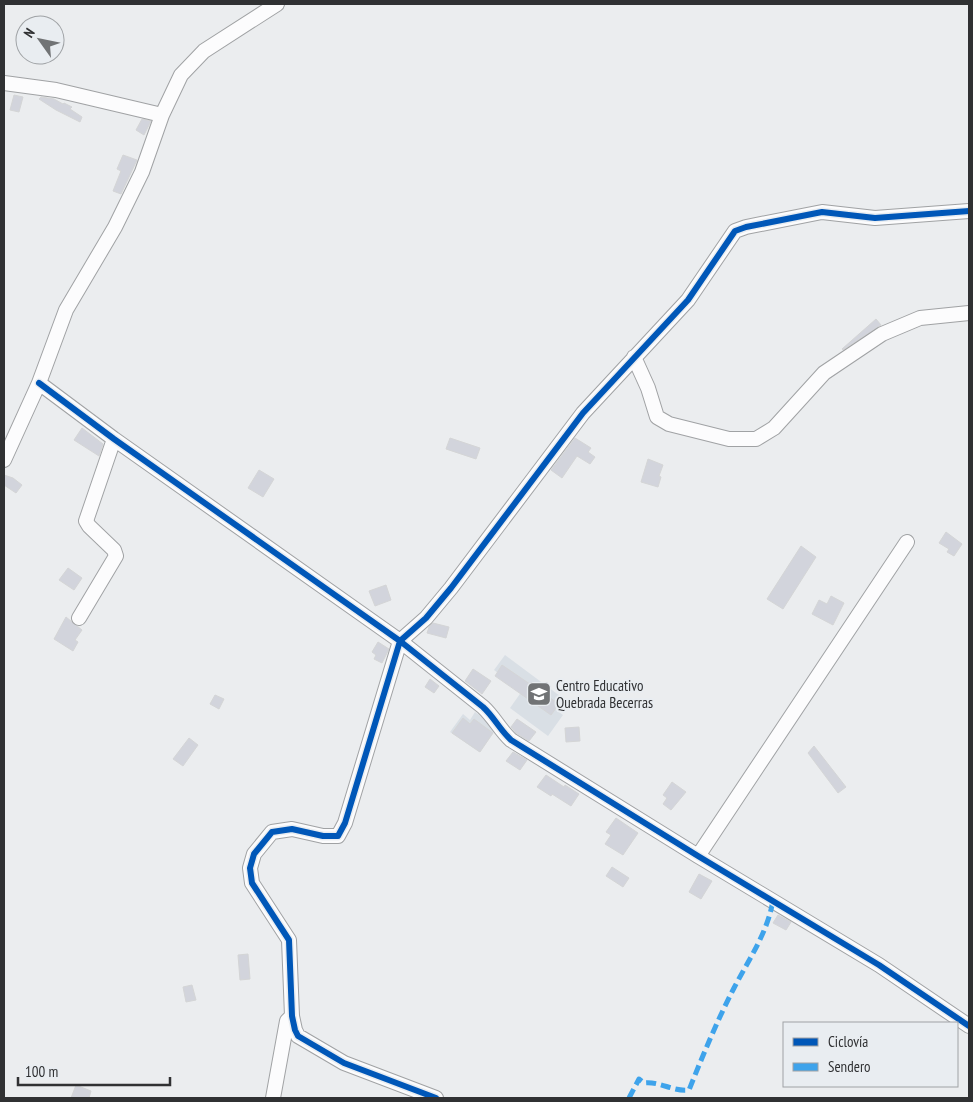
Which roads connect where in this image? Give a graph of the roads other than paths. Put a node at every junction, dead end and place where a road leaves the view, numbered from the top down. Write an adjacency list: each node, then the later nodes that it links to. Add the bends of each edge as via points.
1 (277, 4): 3 (street, via 204,51 181,76)
2 (4, 83): 3 (street, via 56,90)
3 (162, 114): 7 (street, via 142,172 116,227 66,310)
4 (969, 211): 6 (street, via 875,218 822,212 735,231 688,300)
5 (969, 313): 6 (street, via 920,318 882,334 824,373 774,428 756,439 729,440 669,424 658,417)
6 (634, 357): 12 (street, via 583,412 426,618)
7 (38, 383): 8 (street); 9 (street)
8 (114, 439): 11 (street, via 86,521 116,556); 12 (street)
9 (4, 460)
10 (907, 542): 13 (street)
11 (79, 618)
12 (400, 641): 13 (street, via 483,707 511,740); 14 (street, via 345,823 338,836 292,830 272,832 254,854 250,868 252,883 289,940)
13 (698, 856): 15 (street, via 879,965)
14 (292, 1016): 16 (street, via 287,1021); 17 (street, via 301,1039 344,1063)
15 (969, 1026)
16 (273, 1098)
17 (436, 1098)

